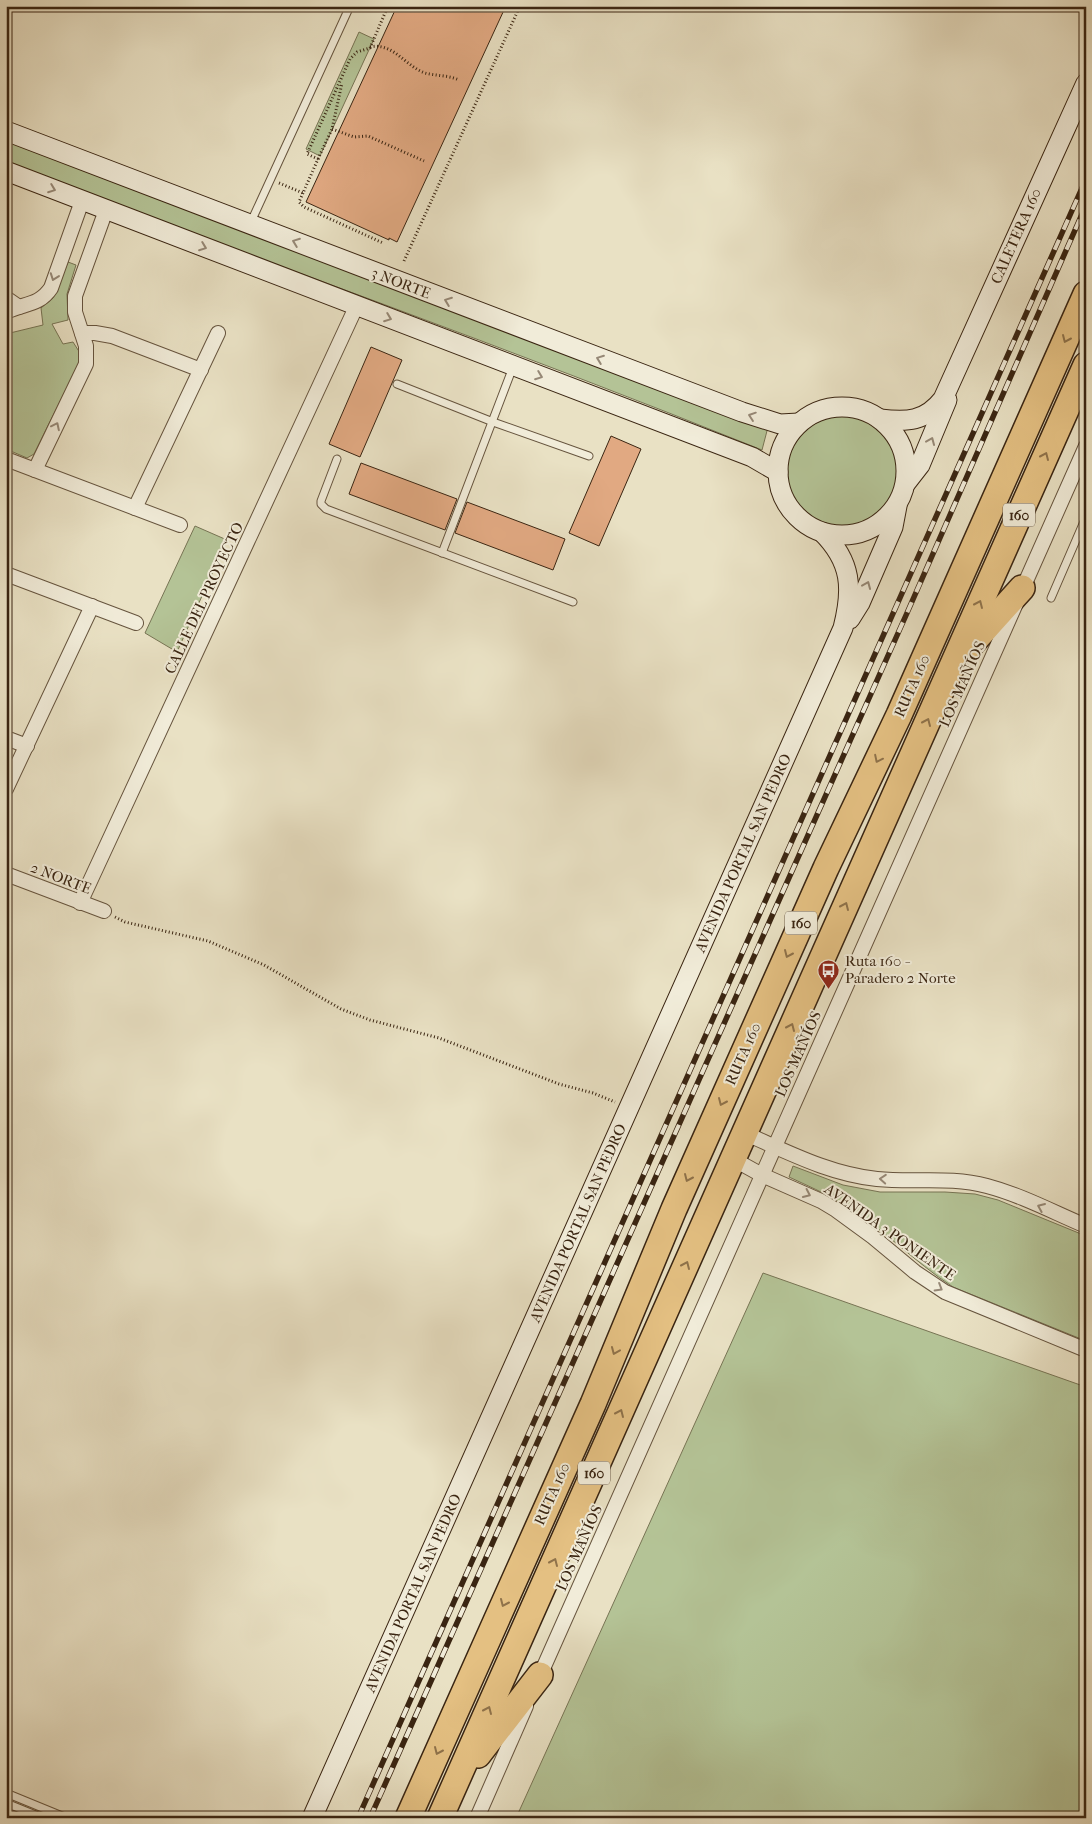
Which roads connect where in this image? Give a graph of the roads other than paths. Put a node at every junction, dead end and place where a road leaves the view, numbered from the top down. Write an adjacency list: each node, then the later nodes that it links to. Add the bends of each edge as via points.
1 (350, 6): 7 (lane)
2 (1086, 82): 18 (street, CALETERA 160)
3 (6, 131): 7 (street, 3 NORTE)
4 (6, 171): 5 (street, one-way to 5)
5 (82, 201): 6 (street); 11 (street, one-way to 11, via 50,288 40,300)
6 (106, 210): 10 (street, one-way to 10); 12 (street, via 75,296 74,312)
7 (249, 224): 21 (street, 3 NORTE, one-way to 7, via 780,424 742,412)
8 (1086, 294): 50 (highway, RUTA 160 / 160, one-way to 50)
9 (6, 298): 11 (street)
10 (356, 307): 15 (street, one-way to 15); 47 (street, CALLE DEL PROYECTO)
11 (13, 309)
12 (82, 333): 16 (street, via 112,336); 26 (street, one-way to 12, via 86,364 87,352)
13 (218, 333): 16 (street)
14 (1086, 365): 42 (highway, RUTA 160 / 160, one-way to 14)
15 (513, 366): 20 (lane); 27 (street, one-way to 27, via 752,457)
16 (201, 370): 30 (street)
17 (397, 384): 20 (lane)
18 (948, 391): 19 (street, CALETERA 160, via 937,407 921,417 901,421); 28 (street, CALETERA 160, one-way to 18, via 920,465 945,407)
19 (880, 419): 21 (street, via 867,412 839,407 824,409); 28 (street, via 902,447)
20 (492, 422): 23 (lane); 34 (lane)
21 (799, 423): 27 (street, via 783,445)
22 (1086, 446): 36 (street, LOS MAÑÍOS)
23 (589, 456)
24 (6, 459): 26 (street)
25 (337, 459): 34 (lane, via 320,501 323,507)
26 (35, 470): 30 (street)
27 (778, 472): 33 (street, via 781,491 790,509 810,527)
28 (906, 483): 29 (street)
29 (898, 505): 33 (street, via 878,525 865,532 844,535); 41 (street, AVENIDA PORTAL SAN PEDRO, one-way to 29, via 860,603 893,527)
30 (135, 508): 32 (street)
31 (1086, 517): 37 (lane)
32 (180, 525)
33 (822, 532): 41 (street, AVENIDA PORTAL SAN PEDRO, via 839,552 848,573 849,597)
34 (442, 553): 38 (lane)
35 (6, 574): 39 (street)
36 (1022, 588): 42 (highway); 51 (street, LOS MAÑÍOS)
37 (1051, 598)
38 (573, 602)
39 (92, 606): 40 (street); 44 (street)
40 (136, 623)
41 (843, 628): 62 (street, AVENIDA PORTAL SAN PEDRO)
42 (952, 665): 49 (highway, RUTA 160 / 160, one-way to 42)
43 (6, 738): 44 (street)
44 (27, 746): 45 (street)
45 (6, 789)
46 (6, 874): 47 (street, 2 NORTE)
47 (80, 902): 48 (street, 2 NORTE)
48 (104, 911)
49 (744, 1133): 50 (highway); 51 (street, AVENIDA 3 PONIENTE); 52 (highway, RUTA 160 / 160)
50 (708, 1134): 52 (highway, via 719,1149); 63 (highway, RUTA 160 / 160, one-way to 63, via 593,1404)
51 (775, 1146): 53 (street, LOS MAÑÍOS); 54 (street, AVENIDA 3 PONIENTE, one-way to 51, via 987,1186 946,1180 861,1177 821,1166)
52 (733, 1159): 53 (street, AVENIDA 3 PONIENTE); 57 (highway, RUTA 160 / 160, one-way to 52)
53 (762, 1174): 55 (street, AVENIDA 3 PONIENTE, one-way to 55, via 836,1210 945,1292); 56 (street, LOS MAÑÍOS)
54 (1086, 1226)
55 (1086, 1350)
56 (540, 1675): 57 (highway); 65 (street, LOS MAÑÍOS)
57 (454, 1787): 64 (highway, RUTA 160 / 160)
58 (6, 1793): 61 (lane)
59 (6, 1803): 60 (lane)
60 (42, 1818)
61 (67, 1818)
62 (312, 1818)
63 (408, 1818)
64 (440, 1818)
65 (477, 1818)

